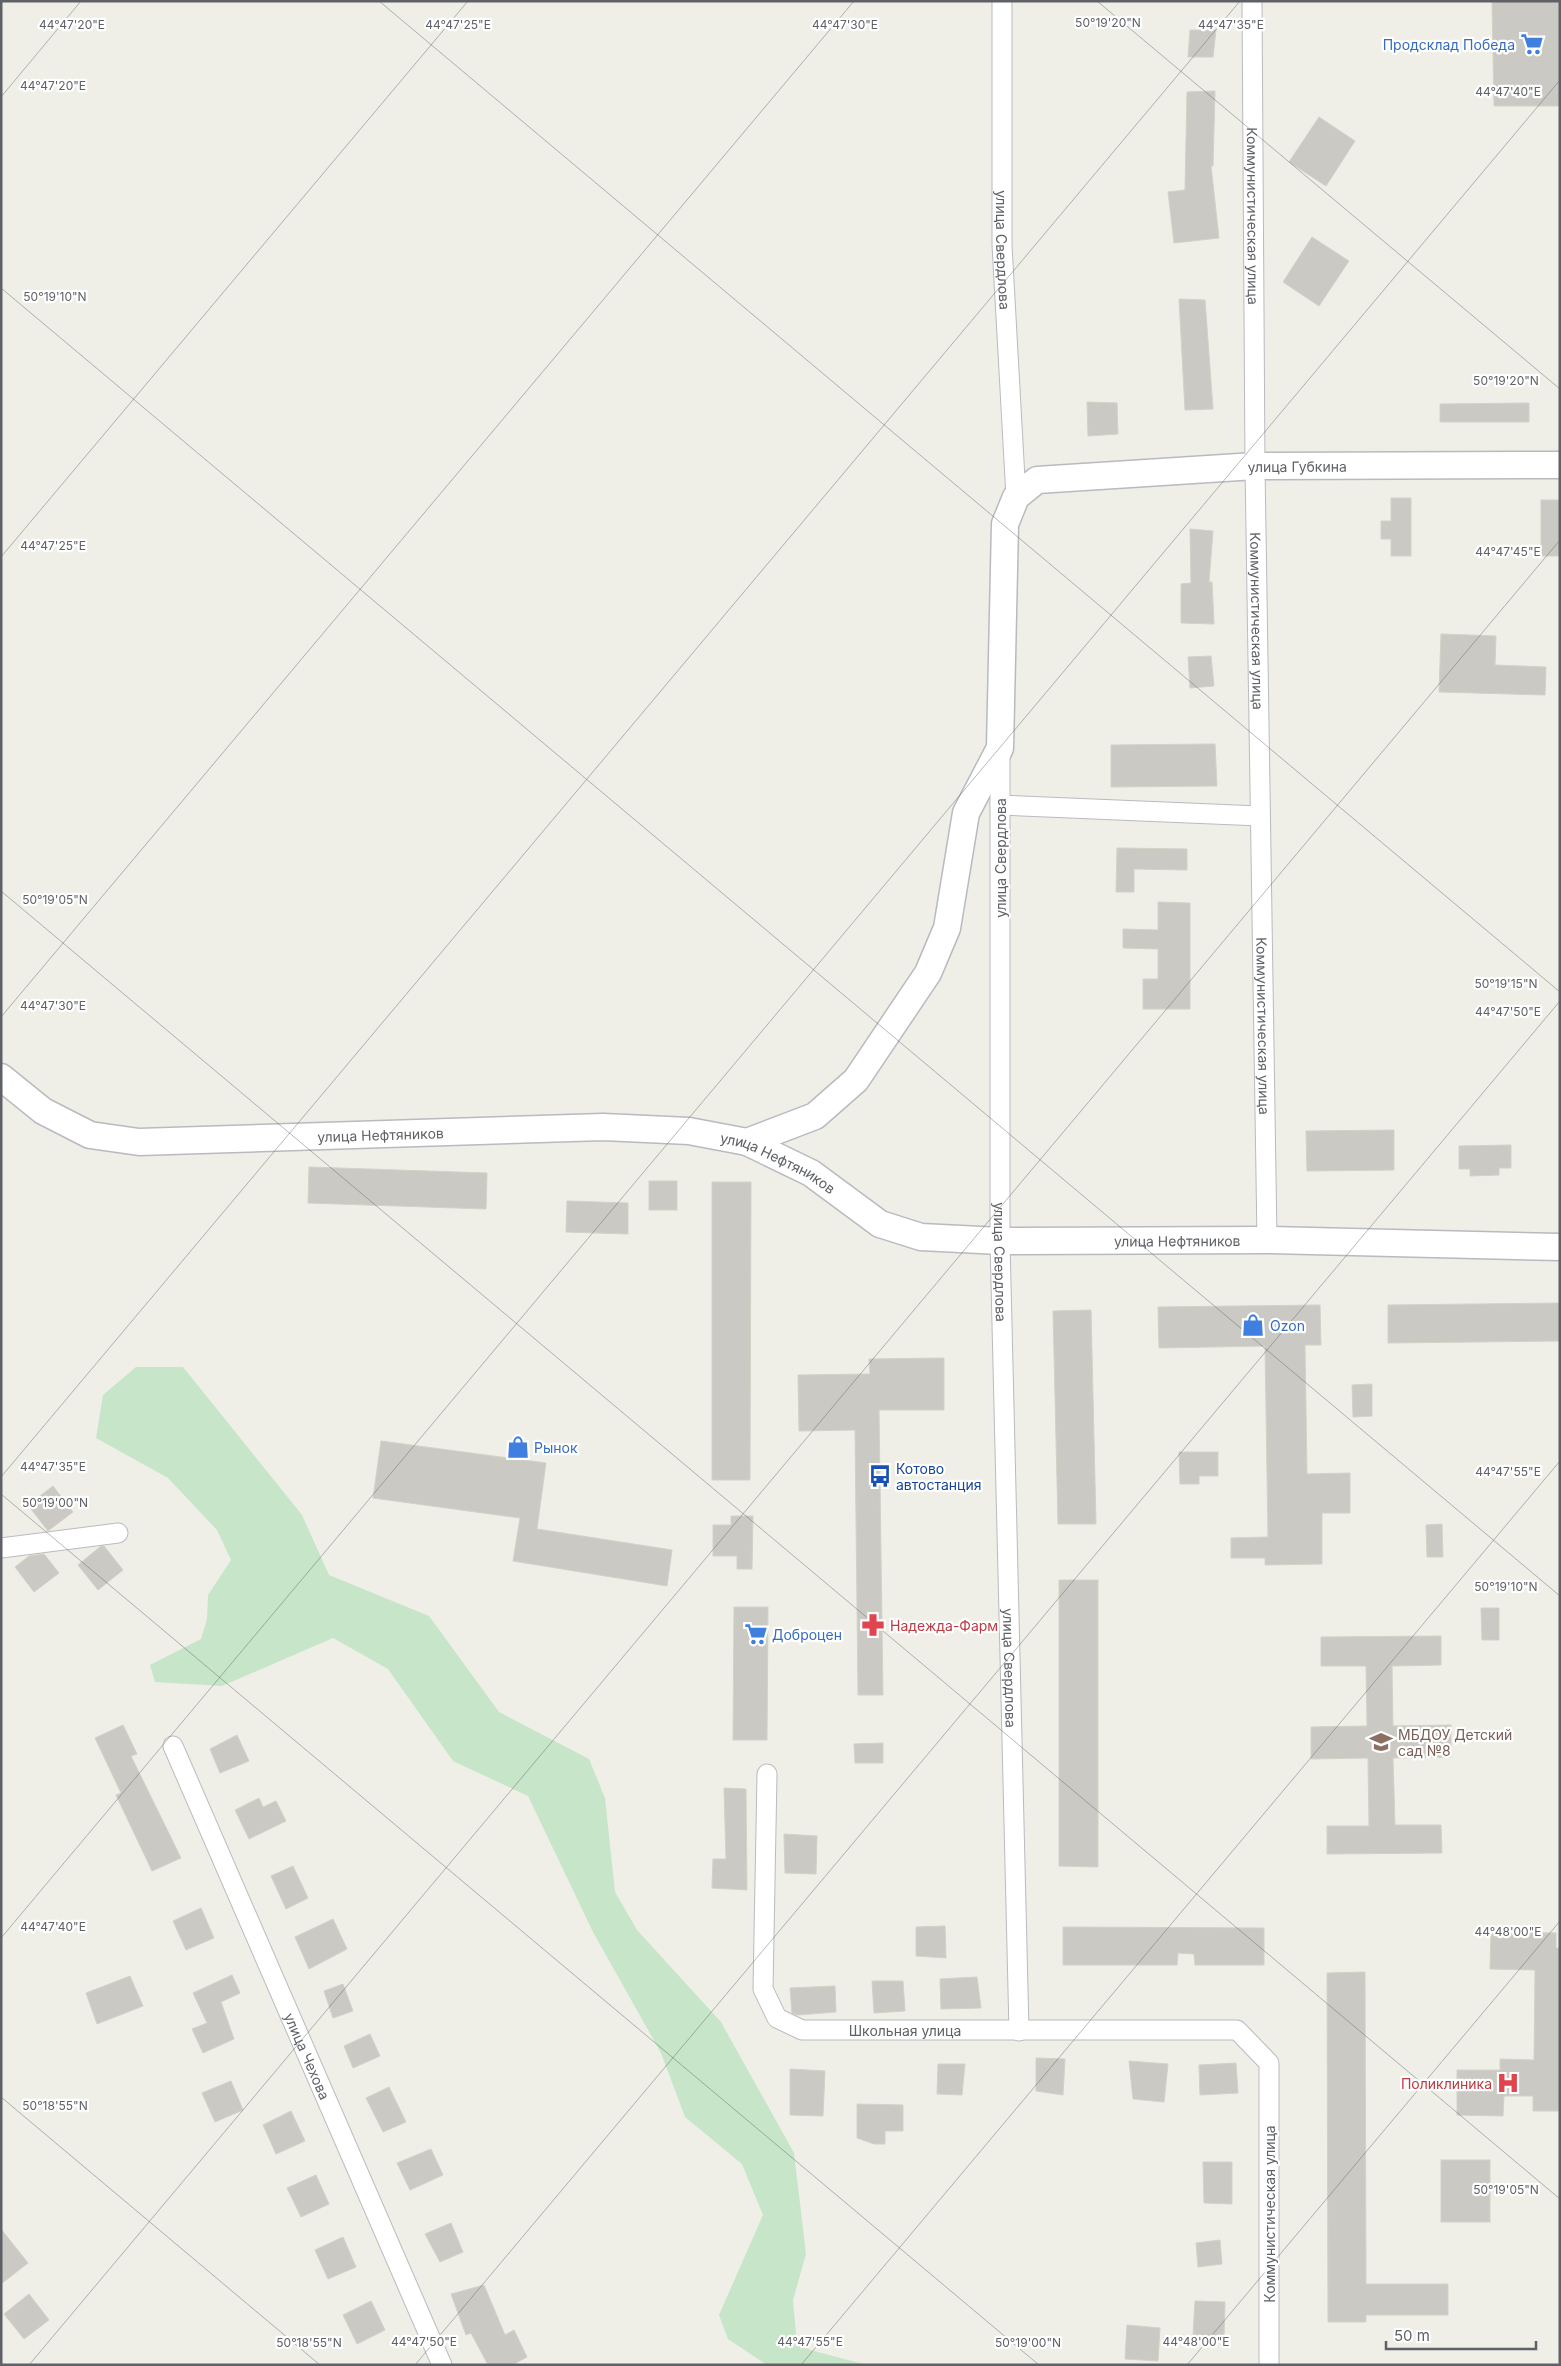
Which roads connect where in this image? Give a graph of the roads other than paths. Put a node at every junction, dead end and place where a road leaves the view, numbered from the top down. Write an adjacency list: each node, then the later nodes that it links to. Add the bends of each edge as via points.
1 (1002, 1): 6 (street, улица Свердлова, via 1002,245)
2 (1252, 1): 4 (street, Коммунистическая улица)
3 (1560, 465): 4 (street, улица Губкина)
4 (1255, 466): 5 (street, улица Губкина); 9 (street, Коммунистическая улица)
5 (1037, 480): 6 (street, улица Свердлова)
6 (1016, 497): 7 (street, улица Свердлова, via 1005,524)
7 (1000, 748): 8 (street, улица Свердлова); 11 (street, via 966,813 947,928 928,973 856,1080 815,1116)
8 (1000, 805): 9 (street); 13 (street, улица Свердлова)
9 (1260, 816): 12 (street, Коммунистическая улица)
10 (1, 1077): 11 (street, улица Нефтяников, via 43,1111 90,1135 139,1142 603,1127 689,1131)
11 (747, 1142): 13 (street, улица Нефтяников, via 811,1173 880,1224 921,1237)
12 (1267, 1240): 13 (street, улица Нефтяников); 14 (street, улица Нефтяников)
13 (1000, 1241): 19 (street, улица Свердлова)
14 (1560, 1247)
15 (118, 1533): 16 (street)
16 (1, 1548)
17 (174, 1746): 21 (street, улица Чехова)
18 (767, 1774): 19 (street, Школьная улица, via 763,1990 777,2018 802,2030)
19 (1019, 2031): 20 (street, Школьная улица, via 1237,2030)
20 (1269, 2063): 22 (street, Коммунистическая улица)
21 (442, 2365)
22 (1269, 2365)

